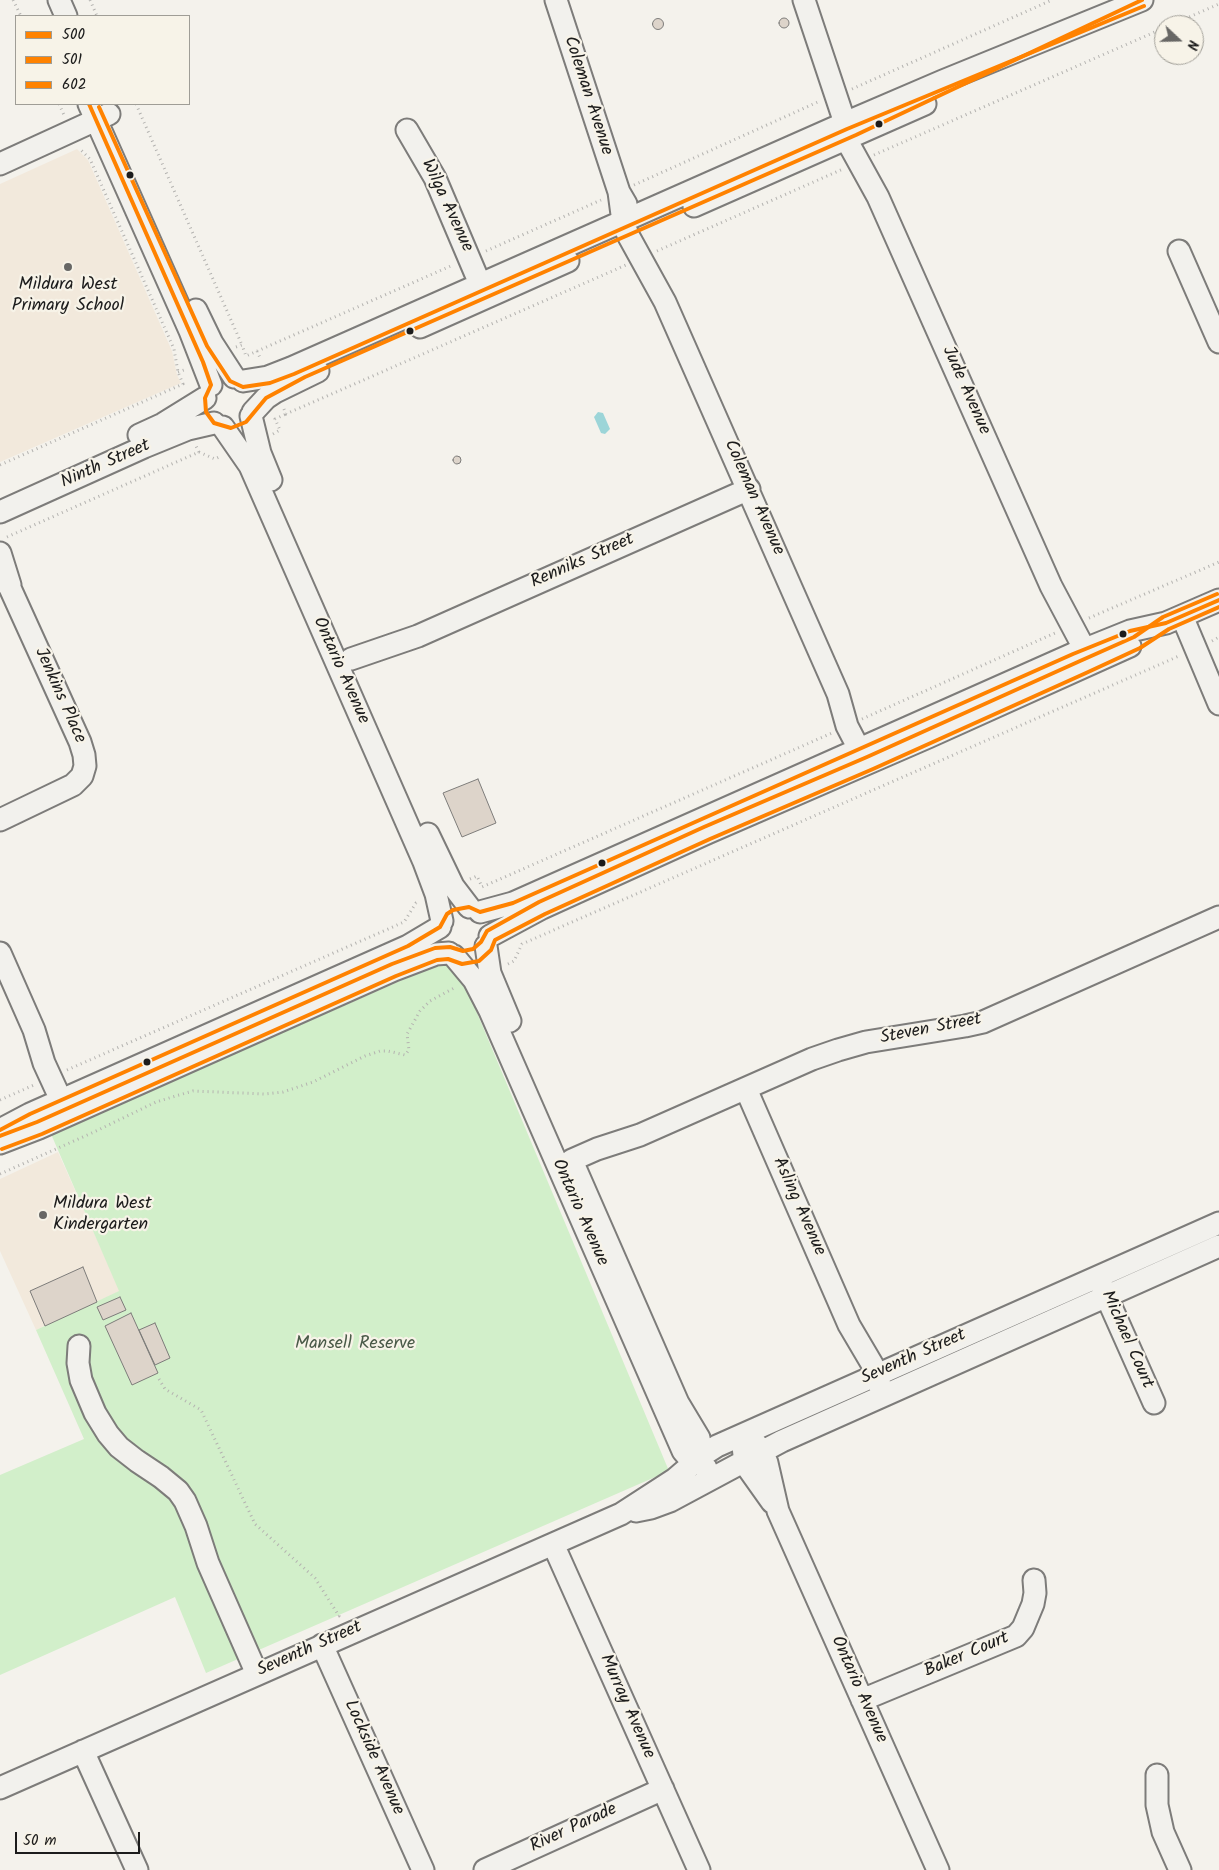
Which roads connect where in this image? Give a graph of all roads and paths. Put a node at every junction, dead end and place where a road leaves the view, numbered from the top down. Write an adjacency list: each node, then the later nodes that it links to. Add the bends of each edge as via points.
1 (13, 0): 11 (path)
2 (44, 0): 12 (street)
3 (58, 0): 13 (street)
4 (90, 0): 14 (path)
5 (556, 0): 26 (street, Coleman Avenue)
6 (804, 0): 17 (street, Jude Avenue)
7 (1052, 0): 17 (path)
8 (1142, 0): 10 (street)
9 (1219, 4): 15 (path)
10 (1118, 5): 23 (street, via 943,80)
11 (20, 15)
12 (51, 15)
13 (66, 15)
14 (97, 15)
15 (1194, 15)
16 (1154, 32): 24 (path)
17 (835, 96): 23 (street, Jude Avenue); 26 (path)
18 (59, 105): 22 (path)
19 (136, 105): 33 (path)
20 (100, 110): 22 (street); 36 (street, via 200,321 212,344); 38 (street, via 190,331)
21 (407, 130): 30 (street, Wilga Avenue, via 435,178)
22 (72, 132): 25 (street); 41 (path, via 78,146 90,159 174,349 183,384)
23 (849, 132): 24 (street, Jude Avenue); 27 (street)
24 (863, 160): 29 (path); 50 (street, Jude Avenue)
25 (0, 164)
26 (627, 188): 27 (street, Coleman Avenue); 30 (path)
27 (631, 226): 29 (street, Coleman Avenue); 31 (street); 37 (street, via 305,377)
28 (1179, 251): 32 (street)
29 (645, 256): 37 (path, via 286,414); 42 (street, Coleman Avenue)
30 (470, 258): 31 (street, Wilga Avenue); 34 (path)
31 (480, 284): 37 (street, via 352,341)
32 (1219, 342)
33 (242, 345)
34 (257, 351): 35 (path); 37 (path)
35 (246, 356)
36 (239, 379): 37 (street); 38 (street, via 218,380); 39 (street, via 250,387 254,395)
37 (271, 384): 39 (street, via 266,398)
38 (208, 392): 40 (street, via 206,412); 43 (street, Ninth Street, via 163,424)
39 (252, 414): 40 (street, via 239,426); 54 (street, Ontario Avenue, via 260,453)
40 (219, 425): 44 (street, Ninth Street, via 188,429); 59 (street, Ontario Avenue, via 250,466 424,862)
41 (0, 465)
42 (749, 489): 54 (street, Renniks Street); 56 (street, Coleman Avenue)
43 (0, 497)
44 (0, 512)
45 (0, 553): 47 (street, Jenkins Place)
46 (1219, 562): 50 (path)
47 (5, 580): 58 (street, Jenkins Place, via 80,742 85,766 82,776 73,785)
48 (1219, 600): 49 (street)
49 (1174, 620): 52 (street); 53 (street, via 1130,630)
50 (1069, 628): 53 (street, Jude Avenue); 56 (path)
51 (1219, 637): 52 (path)
52 (1195, 649): 55 (street); 66 (path, via 522,944 514,961)
53 (1080, 657): 57 (street)
54 (353, 665): 59 (street, Ontario Avenue, via 437,856)
55 (1219, 704)
56 (852, 724): 57 (street, Coleman Avenue); 59 (path, via 482,887 477,876)
57 (865, 752): 60 (street, via 512,903); 63 (street, via 707,833 512,922)
58 (0, 820)
59 (445, 890): 60 (street, Ontario Avenue); 62 (street, Ontario Avenue); 67 (path, via 416,904 404,922)
60 (474, 910): 62 (street, via 453,910); 63 (street, via 488,923)
61 (1219, 917): 68 (street, Steven Street, via 983,1022 866,1042 838,1050)
62 (441, 924): 65 (street, via 441,942); 69 (street, via 408,946)
63 (488, 941): 65 (street, via 469,958); 66 (street, Ontario Avenue)
64 (0, 953): 69 (street, via 34,1030 53,1060)
65 (452, 954): 66 (street, Ontario Avenue); 71 (street, via 436,954 394,970)
66 (482, 976): 72 (street, Ontario Avenue, via 490,1012); 73 (path, via 441,994 420,1011 407,1034 408,1050 405,1054 388,1051 365,1056 313,1082 283,1092 193,1091 178,1095 156,1102)
67 (68, 1069)
68 (746, 1090): 72 (street, Steven Street); 79 (street, Asling Avenue, via 849,1325 861,1368)
69 (65, 1098): 70 (street)
70 (0, 1130)
71 (0, 1143)
72 (569, 1166): 84 (street, Ontario Avenue, via 683,1451)
73 (0, 1174)
74 (1219, 1223): 76 (street, Seventh Street)
75 (1219, 1246): 77 (street, Seventh Street)
76 (1097, 1277): 77 (street, Michael Court); 79 (street, Seventh Street)
77 (1106, 1296): 80 (street, Seventh Street); 81 (street, Michael Court)
78 (79, 1346): 89 (street, via 81,1380 108,1434 137,1462 178,1491 185,1501 208,1563)
79 (872, 1376): 80 (street, Asling Avenue, via 870,1386); 82 (street, Seventh Street)
80 (881, 1397): 83 (street, Seventh Street)
81 (1154, 1403)
82 (745, 1432): 83 (street, Ontario Avenue, via 755,1442); 84 (street, Seventh Street, via 717,1446)
83 (753, 1456): 84 (street, Seventh Street); 90 (street, Ontario Avenue, via 767,1464 778,1511)
84 (706, 1464): 85 (street, Seventh Street, via 675,1479); 85 (street, Seventh Street, via 698,1487 651,1508)
85 (621, 1514): 86 (street, Seventh Street)
86 (553, 1544): 88 (street, Seventh Street); 94 (street, Murray Avenue)
87 (1034, 1580): 90 (street, Baker Court, via 1033,1604 1016,1636)
88 (322, 1645): 89 (street, Seventh Street); 96 (street, Lockside Avenue)
89 (257, 1674): 91 (street, Seventh Street)
90 (862, 1700): 99 (street, Ontario Avenue)
91 (83, 1751): 93 (street, Seventh Street); 95 (street)
92 (1157, 1776): 100 (street, via 1157,1805 1163,1832)
93 (0, 1788)
94 (663, 1789): 97 (street, River Parade); 98 (street, Murray Avenue)
95 (137, 1870)
96 (423, 1870)
97 (485, 1870)
98 (699, 1870)
99 (938, 1870)
100 (1180, 1870)

